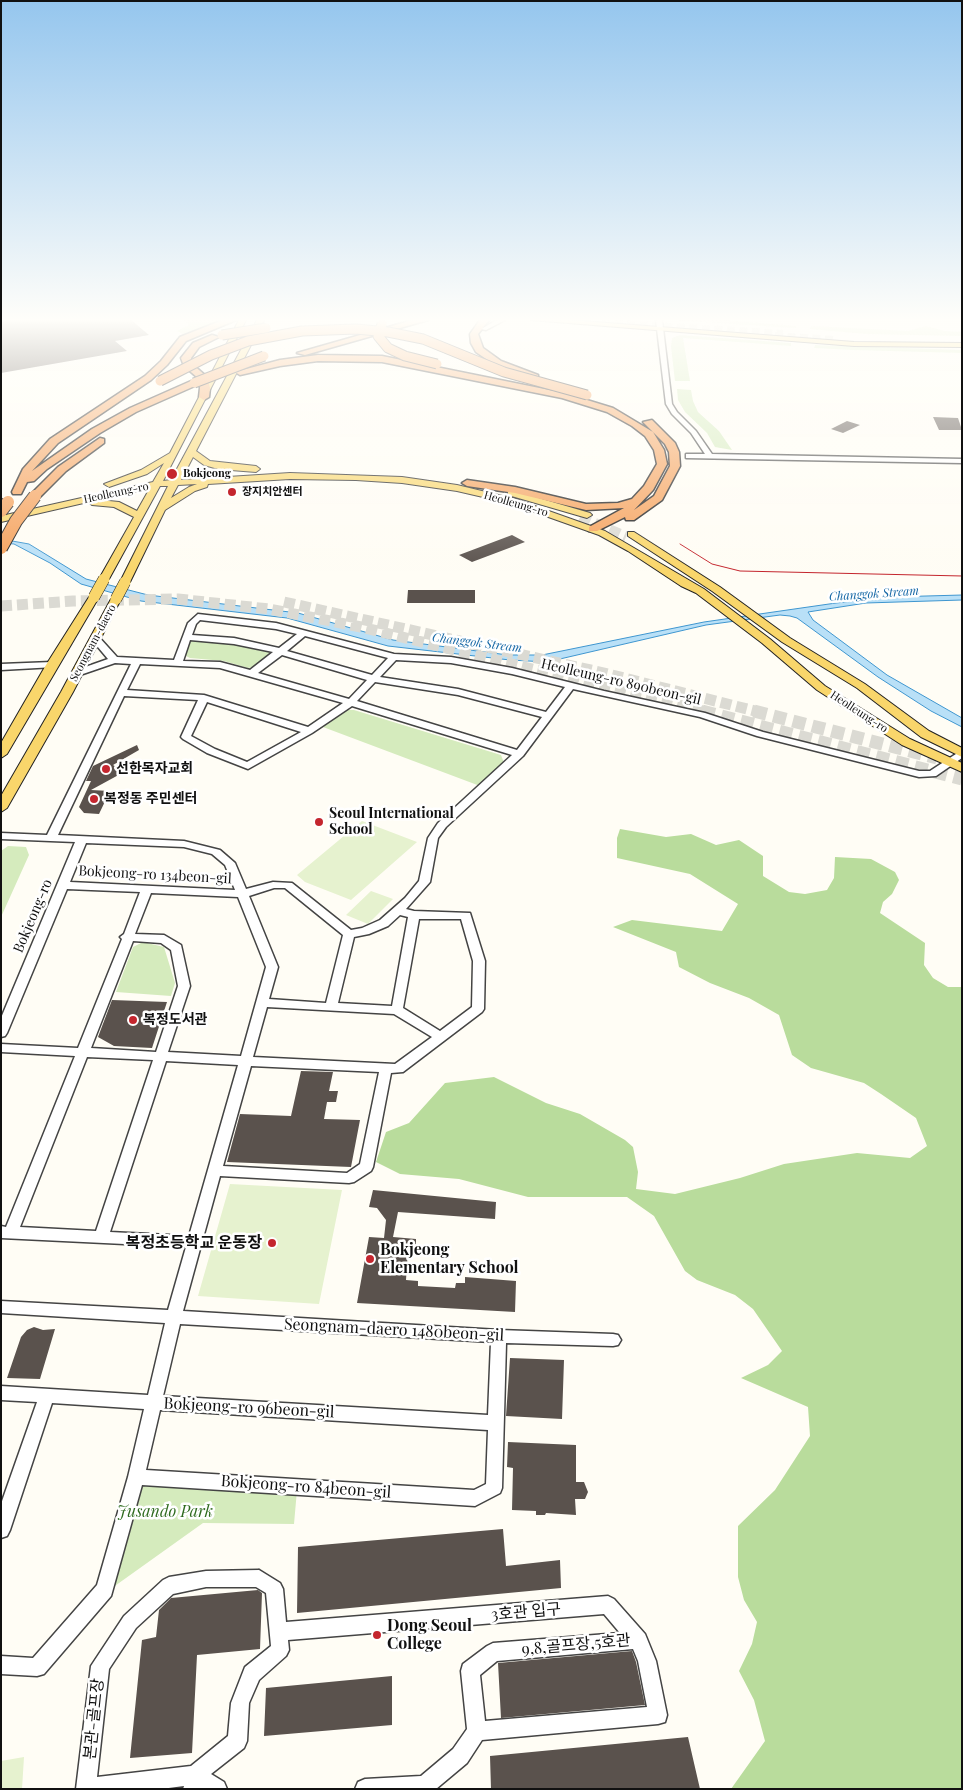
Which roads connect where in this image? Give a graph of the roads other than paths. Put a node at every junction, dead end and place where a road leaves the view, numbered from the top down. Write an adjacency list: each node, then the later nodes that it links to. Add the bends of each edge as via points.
1 (109, 404): 10 (highway)
2 (116, 404): 10 (highway, bridge)
3 (150, 404): 22 (highway, via 96,431 43,467)
4 (163, 404): 33 (highway, bridge, via 121,426 62,469 35,496)
5 (201, 404): 12 (main road, Seongnam-daero)
6 (217, 404): 11 (main road, Seongnam-daero)
7 (597, 404): 23 (highway, via 632,422 654,442 661,457 661,467 652,484)
8 (607, 404): 25 (highway, via 624,408 645,420 672,446 675,469 661,494)
9 (669, 404): 14 (street)
10 (83, 421): 22 (highway, via 41,454 28,469)
11 (192, 452): 16 (main road, via 207,463 218,466); 17 (main road, Seongnam-daero)
12 (174, 453): 19 (main road, Seongnam-daero); 20 (main road, via 144,472)
13 (689, 456): 14 (street)
14 (710, 456): 15 (street)
15 (962, 461)
16 (262, 470): 17 (main road, Heolleung-ro); 21 (main road, Heolleung-ro, via 376,471)
17 (178, 478): 18 (main road, Heolleung-ro); 19 (main road, Heolleung-ro); 27 (main road, Seongnam-daero)
18 (231, 479): 21 (main road, Heolleung-ro, via 356,476); 27 (main road, via 192,489)
19 (159, 480): 20 (main road, Heolleung-ro); 24 (main road, Heolleung-ro); 28 (main road, Seongnam-daero)
20 (108, 484): 26 (main road, Heolleung-ro)
21 (462, 485): 23 (highway, via 515,490 586,507 618,506); 29 (main road); 31 (main road, Heolleung-ro)
22 (17, 492): 26 (highway)
23 (637, 501): 31 (highway)
24 (72, 502): 28 (main road, via 116,504); 30 (main road, Heolleung-ro)
25 (651, 504): 31 (highway); 32 (highway)
26 (4, 508)
27 (161, 508): 37 (main road, Seongnam-daero, bridge)
28 (139, 516): 43 (main road, Seongnam-daero, bridge)
29 (584, 516)
30 (1, 519)
31 (601, 533): 32 (main road); 34 (main road, Heolleung-ro)
32 (631, 534): 34 (main road); 54 (main road, Heolleung-ro, via 716,589 770,629 862,686 925,734)
33 (1, 548)
34 (700, 590): 57 (main road, Heolleung-ro, via 822,688 906,742)
35 (304, 633): 36 (street, Heolleung-ro 890beon-gil, via 276,626 198,617); 38 (street); 39 (street, Heolleung-ro 890beon-gil)
36 (187, 637): 38 (street, via 234,641); 42 (street, Heolleung-ro 890beon-gil)
37 (96, 638): 40 (street); 45 (main road, Seongnam-daero)
38 (281, 652): 46 (street); 47 (street)
39 (394, 657): 47 (street); 48 (street, Heolleung-ro 890beon-gil, via 450,660)
40 (114, 660): 41 (street); 45 (street)
41 (137, 660): 42 (street); 49 (street)
42 (178, 662): 46 (street, via 220,665)
43 (52, 665): 44 (street); 55 (main road, Seongnam-daero)
44 (1, 667)
45 (77, 673): 59 (main road, Seongnam-daero)
46 (250, 674): 51 (street)
47 (375, 679): 51 (street); 52 (street, via 458,692)
48 (570, 686): 52 (street); 57 (street, Heolleung-ro 890beon-gil, via 702,715 777,738 919,774 932,774)
49 (122, 694): 50 (street); 61 (street)
50 (204, 698): 53 (street); 53 (street, via 186,737 248,766)
51 (350, 703): 53 (street); 56 (street)
52 (547, 715): 56 (street)
53 (309, 731)
54 (962, 753): 57 (street, Heolleung-ro 890beon-gil)
55 (1, 754)
56 (520, 754): 66 (street, via 442,825 433,838 424,882)
57 (948, 762): 58 (main road, Heolleung-ro)
58 (962, 768)
59 (1, 808)
60 (1, 836): 61 (street)
61 (51, 838): 62 (street)
62 (82, 839): 63 (street, Bokjeong-ro); 65 (street, via 184,844 216,852 230,863)
63 (62, 886): 64 (street, Bokjeong-ro 134beon-gil); 73 (street, Bokjeong-ro)
64 (147, 890): 65 (street, Bokjeong-ro 134beon-gil); 69 (street)
65 (243, 894): 68 (street, Bokjeong-ro 134beon-gil, via 273,885 288,885); 70 (street, via 272,967)
66 (398, 910): 67 (street); 68 (street, via 384,923)
67 (414, 915): 72 (street); 74 (street, via 466,916 479,961 478,1009)
68 (349, 934): 71 (street)
69 (126, 937): 76 (street); 77 (street, via 164,939 177,948 184,986)
70 (263, 1003): 71 (street); 78 (street)
71 (332, 1007): 72 (street)
72 (397, 1010): 74 (street)
73 (1, 1033)
74 (441, 1037): 79 (street, via 398,1069)
75 (1, 1048): 76 (street)
76 (81, 1052): 77 (street); 81 (street)
77 (161, 1056): 78 (street); 82 (street)
78 (247, 1060): 79 (street); 80 (street)
79 (386, 1068): 80 (street, via 366,1167 349,1178)
80 (215, 1171): 83 (street)
81 (6, 1233): 82 (street)
82 (101, 1238): 83 (street)
83 (196, 1242): 85 (street)
84 (1, 1307): 85 (street, Seongnam-daero 1480beon-gil)
85 (174, 1318): 86 (street, Seongnam-daero 1480beon-gil); 90 (street)
86 (499, 1336): 87 (street, Seongnam-daero 1480beon-gil); 91 (street)
87 (613, 1340)
88 (1, 1393): 89 (street, Bokjeong-ro 96beon-gil)
89 (47, 1395): 90 (street, Bokjeong-ro 96beon-gil); 93 (street)
90 (154, 1402): 91 (street, Bokjeong-ro 96beon-gil); 92 (street)
91 (497, 1423): 92 (street, Bokjeong-ro 84beon-gil, via 494,1488 475,1498)
92 (136, 1477): 96 (street, via 106,1590 37,1667)
93 (1, 1530)
94 (278, 1632): 95 (street, 3호관 입구, via 608,1605); 98 (street, 본관-골프장, via 280,1650 252,1674 240,1703 237,1741); 100 (street, 본관-골프장, via 274,1589 259,1578 206,1579 169,1586 130,1622 100,1666)
95 (639, 1640): 97 (street, 9,8,골프장,5호관, via 493,1652 470,1671); 97 (street, 9,8,골프장,5호관, via 647,1661 658,1715)
96 (1, 1665)
97 (477, 1731): 99 (street, via 460,1756)
98 (194, 1782): 100 (street); 101 (street)
99 (424, 1787): 102 (street)
100 (86, 1789)
101 (217, 1789)
102 (365, 1789)

